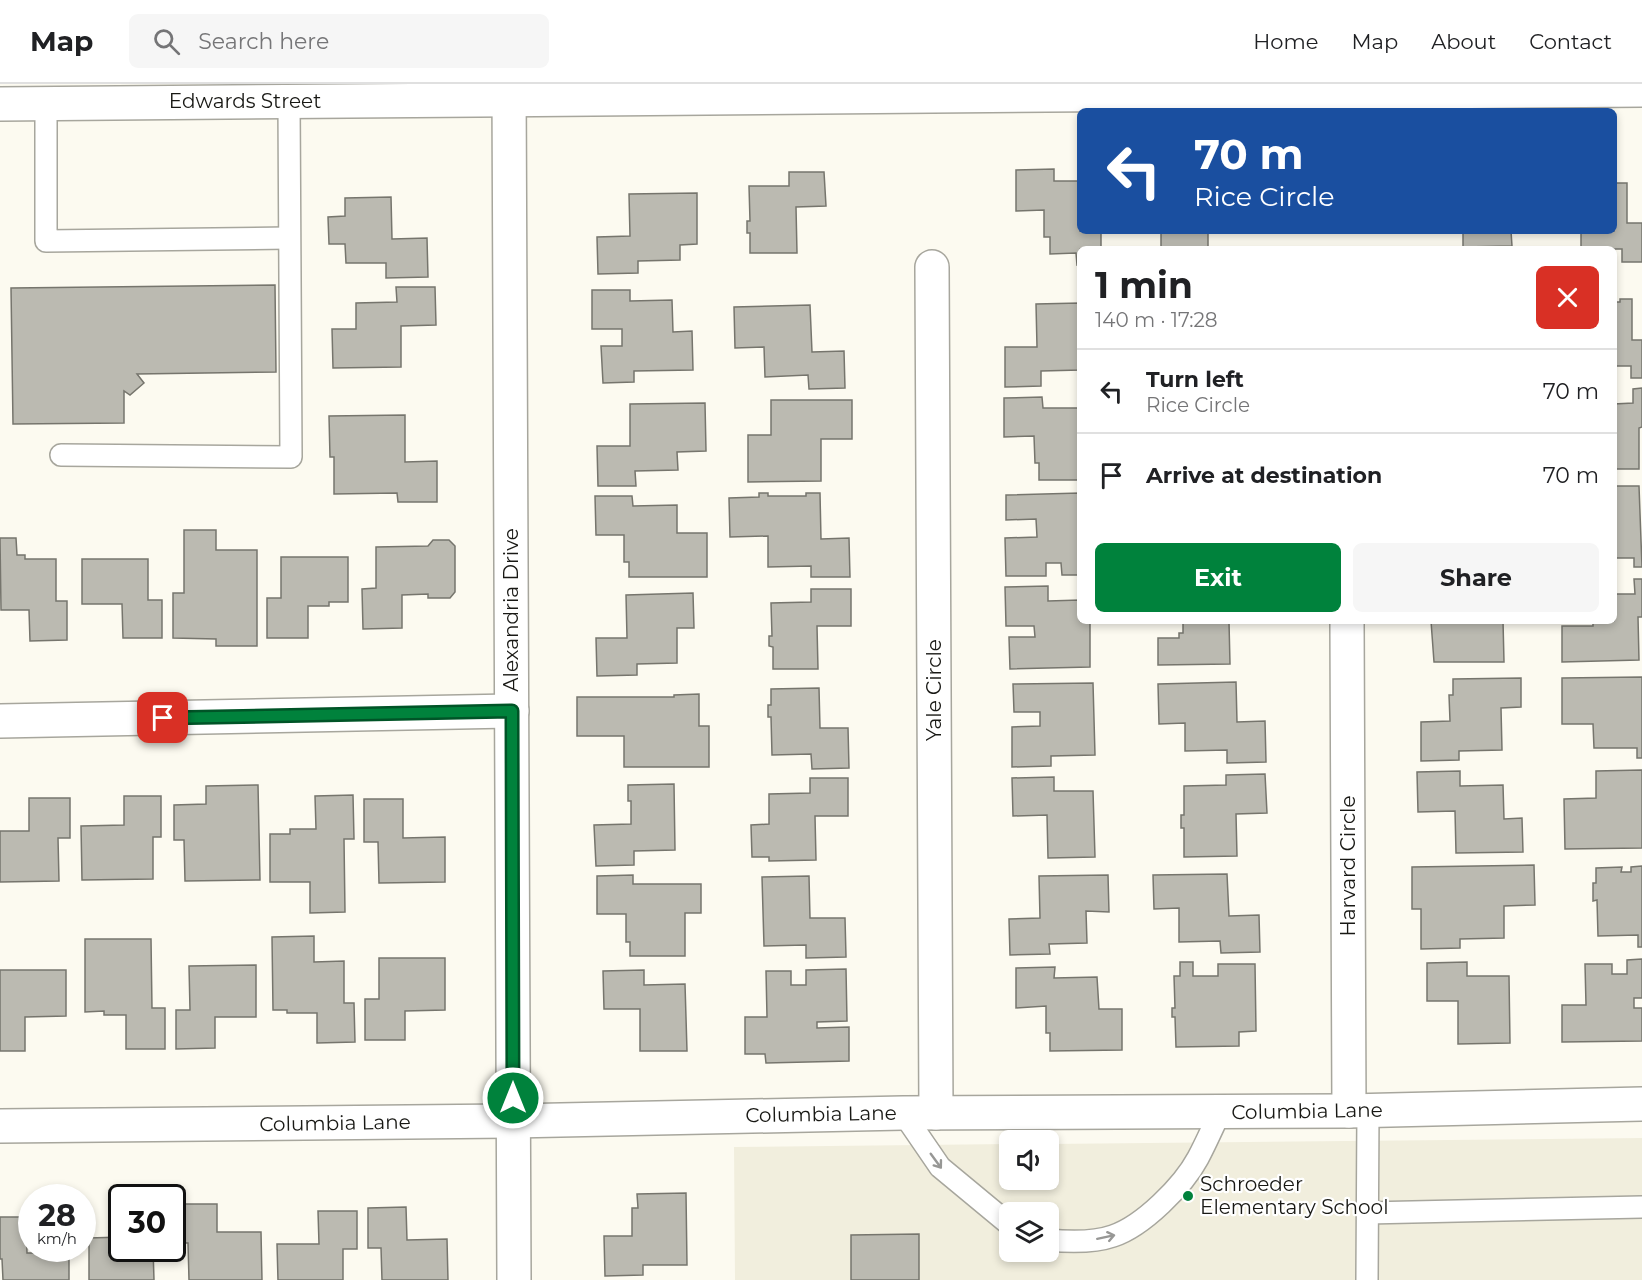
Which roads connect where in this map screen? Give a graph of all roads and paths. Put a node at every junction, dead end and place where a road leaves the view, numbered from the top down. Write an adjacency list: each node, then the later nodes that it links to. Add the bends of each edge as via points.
1 (1642, 90): 2 (street, Edwards Street)
2 (509, 92): 5 (street, Edwards Street); 11 (street, Alexandria Drive)
3 (171, 93): 4 (street, Edwards Street); 5 (street, Edwards Street)
4 (59, 97): 6 (street, Edwards Street); 7 (lane, via 46,240)
5 (290, 102): 7 (lane)
6 (0, 104)
7 (290, 238): 9 (lane, via 291,457)
8 (932, 267): 17 (street, Yale Circle)
9 (61, 455)
10 (1347, 624): 14 (street, Harvard Circle)
11 (512, 711): 12 (street); 18 (street, Alexandria Drive)
12 (0, 722)
13 (1642, 1104): 14 (street, Columbia Lane)
14 (1359, 1110): 15 (street, Columbia Lane); 22 (lane)
15 (1220, 1112): 17 (street, Columbia Lane); 23 (lane, one-way to 15, via 1113,1236 1150,1215 1179,1186 1197,1160)
16 (903, 1113): 17 (street, Columbia Lane); 18 (street, Columbia Lane); 21 (lane, one-way to 21, via 940,1167)
17 (936, 1113)
18 (513, 1121): 19 (street, Columbia Lane); 24 (street, Alexandria Drive)
19 (0, 1126)
20 (1642, 1207): 22 (lane)
21 (999, 1216)
22 (1367, 1223): 25 (lane)
23 (1059, 1241)
24 (514, 1280)
25 (1367, 1280)

